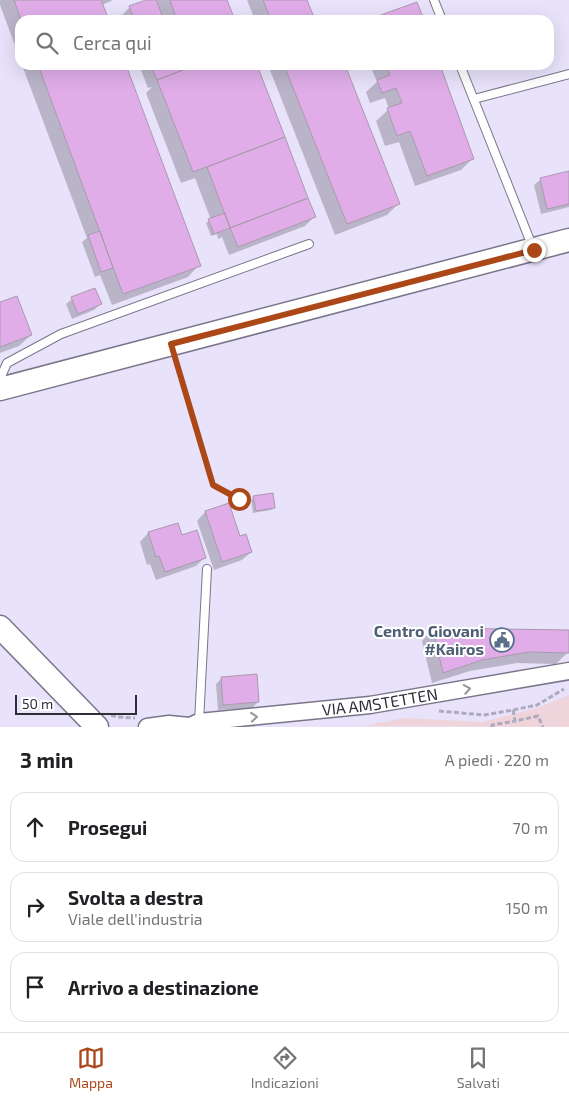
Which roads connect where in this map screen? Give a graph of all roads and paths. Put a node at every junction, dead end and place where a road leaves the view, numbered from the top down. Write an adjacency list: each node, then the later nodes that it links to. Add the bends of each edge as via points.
1 (434, 0): 2 (lane)
2 (440, 15)
3 (462, 70): 5 (lane)
4 (569, 74): 5 (lane)
5 (474, 99): 8 (lane)
6 (569, 240): 8 (street)
7 (309, 244): 10 (lane, via 61,334 7,363)
8 (534, 250): 9 (street)
9 (171, 344): 11 (street); 12 (path, via 213,485)
10 (0, 378)
11 (0, 389)
12 (239, 499)
13 (207, 569): 20 (lane)
14 (0, 628): 17 (street)
15 (569, 671): 20 (street, VIA AMSTETTEN, one-way to 15, via 370,705)
16 (513, 710): 18 (path)
17 (102, 720): 19 (path, via 117,717)
18 (515, 720): 21 (path); 22 (path, via 538,716)
19 (142, 723): 20 (street, VIA AMSTETTEN)
20 (191, 726)
21 (492, 727)
22 (543, 727)

